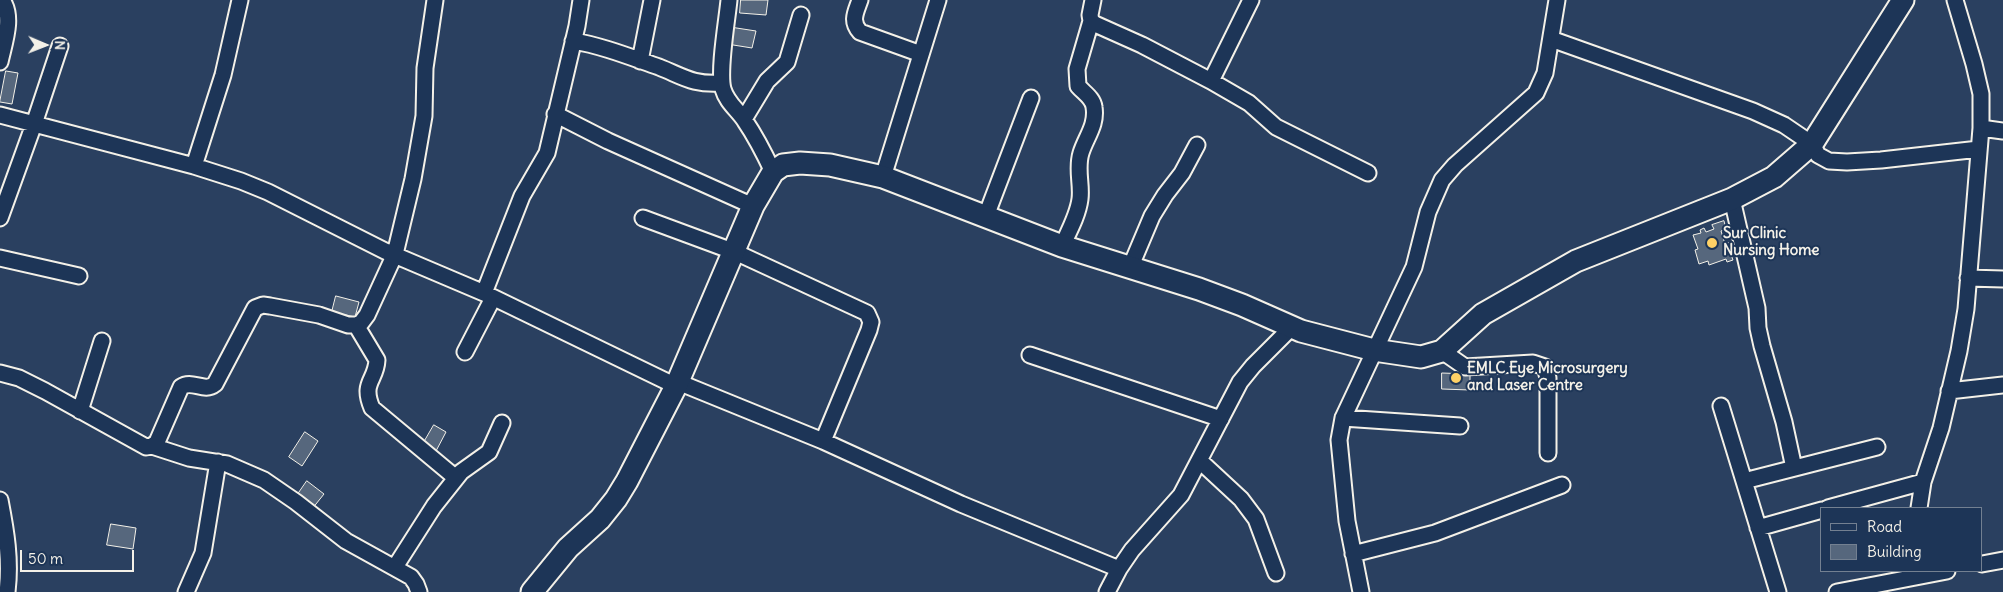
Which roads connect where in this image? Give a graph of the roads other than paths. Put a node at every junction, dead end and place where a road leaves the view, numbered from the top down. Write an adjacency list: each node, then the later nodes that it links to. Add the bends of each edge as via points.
1 (2, 0): 21 (street, via 8,17)
2 (240, 0): 34 (street, via 223,74)
3 (436, 0): 45 (street, via 425,68 424,116)
4 (581, 0): 17 (street)
5 (652, 0): 20 (street)
6 (729, 0): 23 (street)
7 (860, 0): 19 (street, via 853,18 860,32)
8 (938, 0): 19 (street)
9 (1093, 0): 15 (street)
10 (1251, 0): 22 (street)
11 (1557, 0): 16 (street)
12 (1903, 0): 32 (main road)
13 (1955, 0): 29 (street, via 1981,94)
14 (801, 15): 27 (street, via 786,62 767,81)
15 (1091, 21): 22 (street); 43 (street, via 1077,78 1078,86 1094,104 1094,123 1081,152 1078,208)
16 (1551, 39): 32 (street, via 1753,111 1784,125); 55 (street, via 1545,73 1536,93 1442,180 1428,212 1414,267)
17 (573, 41): 20 (street, via 596,45); 25 (street)
18 (60, 46): 28 (street)
19 (921, 54): 37 (street)
20 (640, 61): 23 (street, via 689,81)
21 (0, 62)
22 (1211, 81): 36 (street, via 1249,103 1276,127)
23 (722, 82): 27 (street, via 726,97)
24 (1031, 98): 40 (street)
25 (555, 114): 39 (street); 51 (street, via 547,152 522,196)
26 (0, 115): 28 (street)
27 (744, 119): 35 (street)
28 (34, 124): 34 (street); 41 (street)
29 (1981, 128): 30 (street); 33 (street)
30 (2003, 130)
31 (1197, 144): 47 (street, via 1182,173 1152,216)
32 (1812, 144): 33 (street, via 1818,155 1829,161 1847,162); 38 (main road, via 1774,177)
33 (1979, 149): 49 (street)
34 (194, 166): 45 (street, via 268,192)
35 (773, 172): 37 (main road, via 783,165 800,163 830,165); 39 (main road)
36 (1368, 173)
37 (883, 177): 40 (main road)
38 (1732, 199): 56 (main road, via 1576,261 1482,314); 75 (street, via 1757,308 1758,328)
39 (753, 206): 44 (main road)
40 (986, 216): 43 (main road)
41 (0, 218)
42 (643, 218): 44 (street)
43 (1062, 246): 47 (main road)
44 (735, 252): 60 (main road); 69 (street, via 861,309 870,317 868,330)
45 (395, 254): 51 (street); 52 (street, via 367,315 362,323)
46 (0, 258): 48 (street)
47 (1130, 268): 53 (main road, via 1242,305)
48 (79, 276)
49 (1968, 278): 50 (street); 62 (street, via 1966,309)
50 (2003, 279)
51 (488, 296): 57 (street); 60 (street)
52 (356, 325): 70 (street, via 270,306 255,308 215,384 205,388 190,384 181,387 157,442); 76 (street, via 378,360 367,391 372,408)
53 (1291, 328): 55 (main road); 66 (street, via 1240,382)
54 (102, 341): 64 (street)
55 (1374, 350): 56 (main road, via 1421,357); 65 (street)
56 (1442, 351): 72 (street, via 1465,367 1533,363 1544,367 1548,378)
57 (465, 352)
58 (1030, 355): 66 (street)
59 (0, 373): 64 (street, via 19,378)
60 (677, 384): 69 (street); 96 (main road, via 616,499 600,519 568,548)
61 (2003, 385): 62 (street)
62 (1949, 391): 78 (street)
63 (1721, 406): 77 (street)
64 (80, 411): 70 (street, via 146,447)
65 (1343, 418): 68 (street); 85 (street, via 1339,440)
66 (1221, 419): 73 (street)
67 (502, 423): 76 (street, via 489,452)
68 (1460, 426)
69 (823, 441): 89 (street, via 961,504)
70 (152, 446): 74 (street, via 189,458)
71 (1878, 447): 75 (street)
72 (1548, 453)
73 (1200, 461): 89 (street, via 1181,495); 91 (street, via 1241,499 1256,520)
74 (218, 462): 88 (street, via 264,480 346,541); 94 (street, via 202,553)
75 (1794, 468): 77 (street)
76 (456, 478): 88 (street)
77 (1744, 481): 84 (street)
78 (1924, 482): 81 (street); 82 (street)
79 (1562, 485): 85 (street, via 1435,533)
80 (0, 500): 93 (street, via 8,545)
81 (1832, 507)
82 (1919, 507)
83 (1820, 511): 84 (street)
84 (1758, 528): 99 (street)
85 (1353, 554): 98 (street)
86 (2003, 560): 87 (street)
87 (1983, 564)
88 (395, 567): 95 (street, via 411,577)
89 (1118, 569): 97 (street)
90 (1934, 572): 92 (street)
91 (1276, 573)
92 (1921, 573): 100 (street)
93 (7, 592)
94 (186, 592)
95 (419, 592)
96 (532, 592)
97 (1107, 592)
98 (1361, 592)
99 (1778, 592)
100 (1837, 592)

